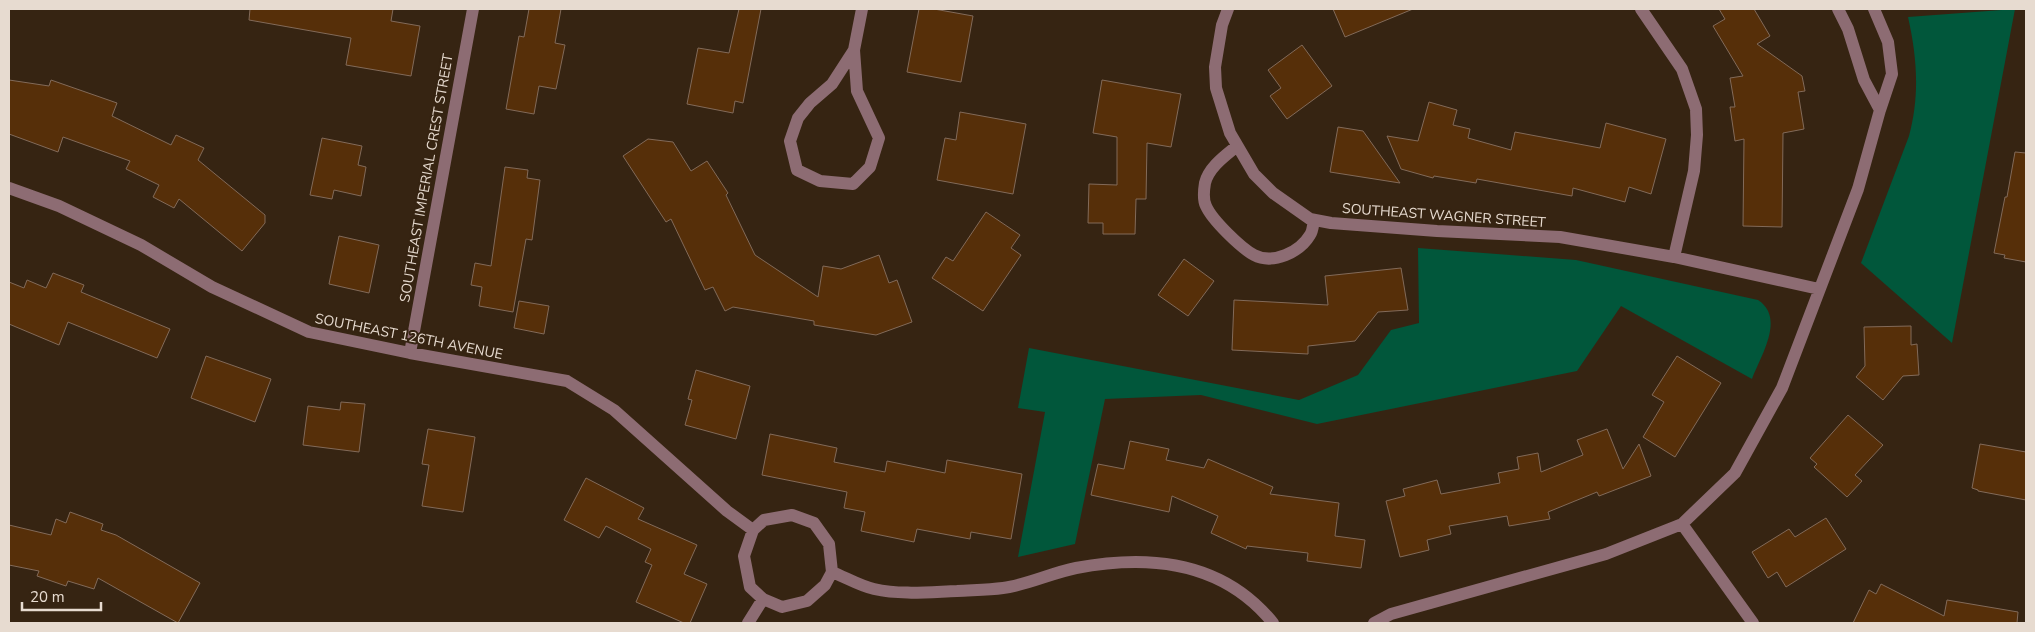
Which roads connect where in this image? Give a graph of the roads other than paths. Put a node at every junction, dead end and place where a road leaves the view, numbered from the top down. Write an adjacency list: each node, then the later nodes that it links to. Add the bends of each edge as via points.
1 (472, 9): 14 (street, SOUTHEAST IMPERIAL CREST STREET)
2 (862, 9): 7 (street)
3 (1228, 9): 9 (street, SOUTHEAST WAGNER STREET, via 1215,67 1216,88 1230,133)
4 (1641, 9): 12 (street, via 1682,69 1696,109 1694,171)
5 (1838, 9): 8 (street, via 1848,29 1864,80)
6 (1874, 9): 8 (street, via 1888,42 1892,74)
7 (854, 50): 7 (street, via 832,84 798,118 790,141 797,170 820,181 853,184 870,168 879,138 857,91)
8 (1880, 110): 13 (street, via 1858,189)
9 (1238, 146): 11 (street, SOUTHEAST WAGNER STREET, via 1254,174 1273,193); 11 (street, via 1217,163 1205,183 1204,196 1213,216 1236,241 1255,256 1274,259 1294,251 1310,234)
10 (9, 188): 14 (street, SOUTHEAST 126TH AVENUE, via 59,206 141,245 212,287 309,332)
11 (1314, 220): 12 (street, SOUTHEAST WAGNER STREET, via 1560,237)
12 (1674, 257): 13 (street, SOUTHEAST WAGNER STREET)
13 (1819, 289): 15 (street, via 1782,388 1736,473)
14 (410, 353): 16 (street, SOUTHEAST 126TH AVENUE, via 567,381 614,410 727,511)
15 (1682, 524): 21 (street, via 1606,554 1390,614); 22 (street)
16 (753, 530): 17 (street, via 764,520 792,514 814,523 829,544); 18 (street, via 744,556 750,587)
17 (832, 572): 18 (street, via 825,585 807,601 782,607); 20 (street, via 872,589 908,594 1004,588 1083,567 1155,562 1187,567 1226,582 1259,607)
18 (763, 599): 19 (street)
19 (748, 623)
20 (1273, 623)
21 (1374, 623)
22 (1753, 623)

